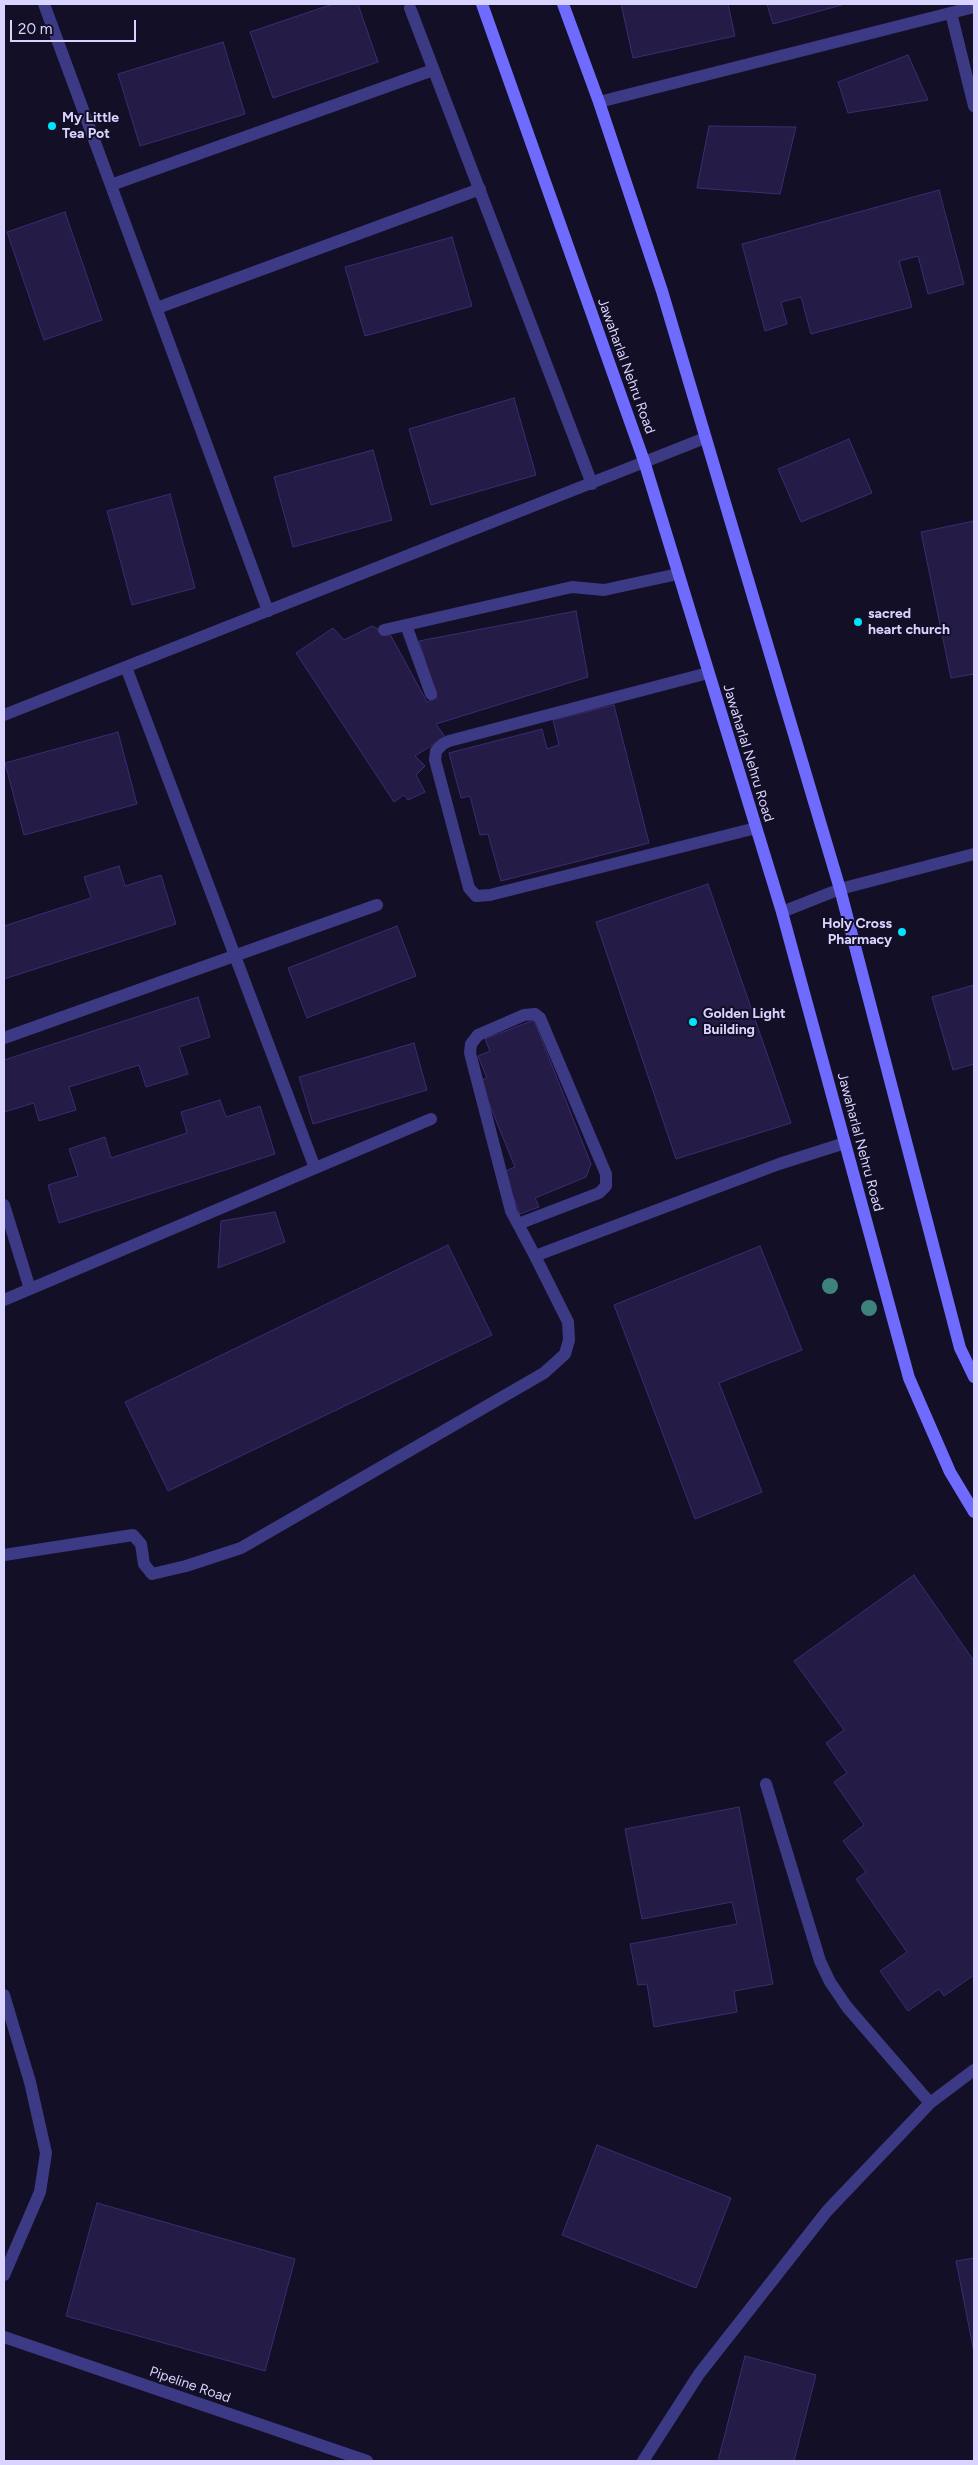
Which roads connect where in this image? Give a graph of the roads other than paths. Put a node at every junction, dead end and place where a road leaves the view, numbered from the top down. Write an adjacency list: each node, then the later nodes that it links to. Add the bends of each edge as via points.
1 (44, 4): 10 (street)
2 (482, 4): 14 (main road, Jawaharlal Nehru Road)
3 (563, 4): 8 (main road)
4 (410, 8): 7 (street)
5 (974, 8): 6 (street)
6 (951, 13): 8 (street); 9 (street)
7 (433, 70): 10 (street); 11 (street)
8 (600, 102): 13 (main road, via 662,291)
9 (974, 106)
10 (111, 185): 12 (street)
11 (480, 189): 12 (street); 15 (street)
12 (157, 308): 17 (street)
13 (705, 438): 14 (street); 26 (main road)
14 (644, 461): 15 (street); 16 (main road, Jawaharlal Nehru Road)
15 (592, 484): 17 (street)
16 (678, 574): 18 (street, via 604,590 572,587); 21 (main road, Jawaharlal Nehru Road)
17 (268, 611): 20 (street)
18 (406, 625): 19 (street); 22 (street)
19 (384, 630)
20 (126, 667): 23 (street); 29 (street)
21 (708, 673): 24 (main road, Jawaharlal Nehru Road); 24 (street, via 443,744 436,751 435,760 469,888 476,896 490,895)
22 (430, 694)
23 (4, 715)
24 (756, 828): 28 (main road, Jawaharlal Nehru Road)
25 (974, 854): 26 (street)
26 (840, 889): 28 (street); 39 (main road, via 960,1348)
27 (377, 905): 29 (street)
28 (782, 912): 32 (main road, Jawaharlal Nehru Road)
29 (235, 956): 30 (street); 33 (street)
30 (4, 1038)
31 (431, 1119): 33 (street)
32 (845, 1143): 36 (street, via 779,1164); 40 (main road, Jawaharlal Nehru Road, via 909,1378 950,1472)
33 (315, 1168): 37 (street)
34 (4, 1205): 37 (street)
35 (518, 1224): 35 (street, via 511,1211 470,1053 471,1044 478,1036 524,1015 535,1014 540,1018 606,1174 606,1186 598,1193); 36 (street)
36 (535, 1256): 41 (street, via 568,1322 569,1340 565,1354 544,1373 241,1548 152,1574 144,1564 140,1544 133,1535)
37 (30, 1289): 38 (street)
38 (4, 1300)
39 (974, 1377)
40 (974, 1512)
41 (4, 1555)
42 (766, 1784): 45 (street, via 820,1961 830,1982 847,2007)
43 (4, 1995): 46 (street, via 30,2082 46,2153 40,2192)
44 (974, 2070): 45 (street)
45 (930, 2103): 49 (street, via 827,2211 699,2374)
46 (4, 2275)
47 (4, 2337): 48 (street, Pipeline Road)
48 (367, 2461)
49 (643, 2461)

